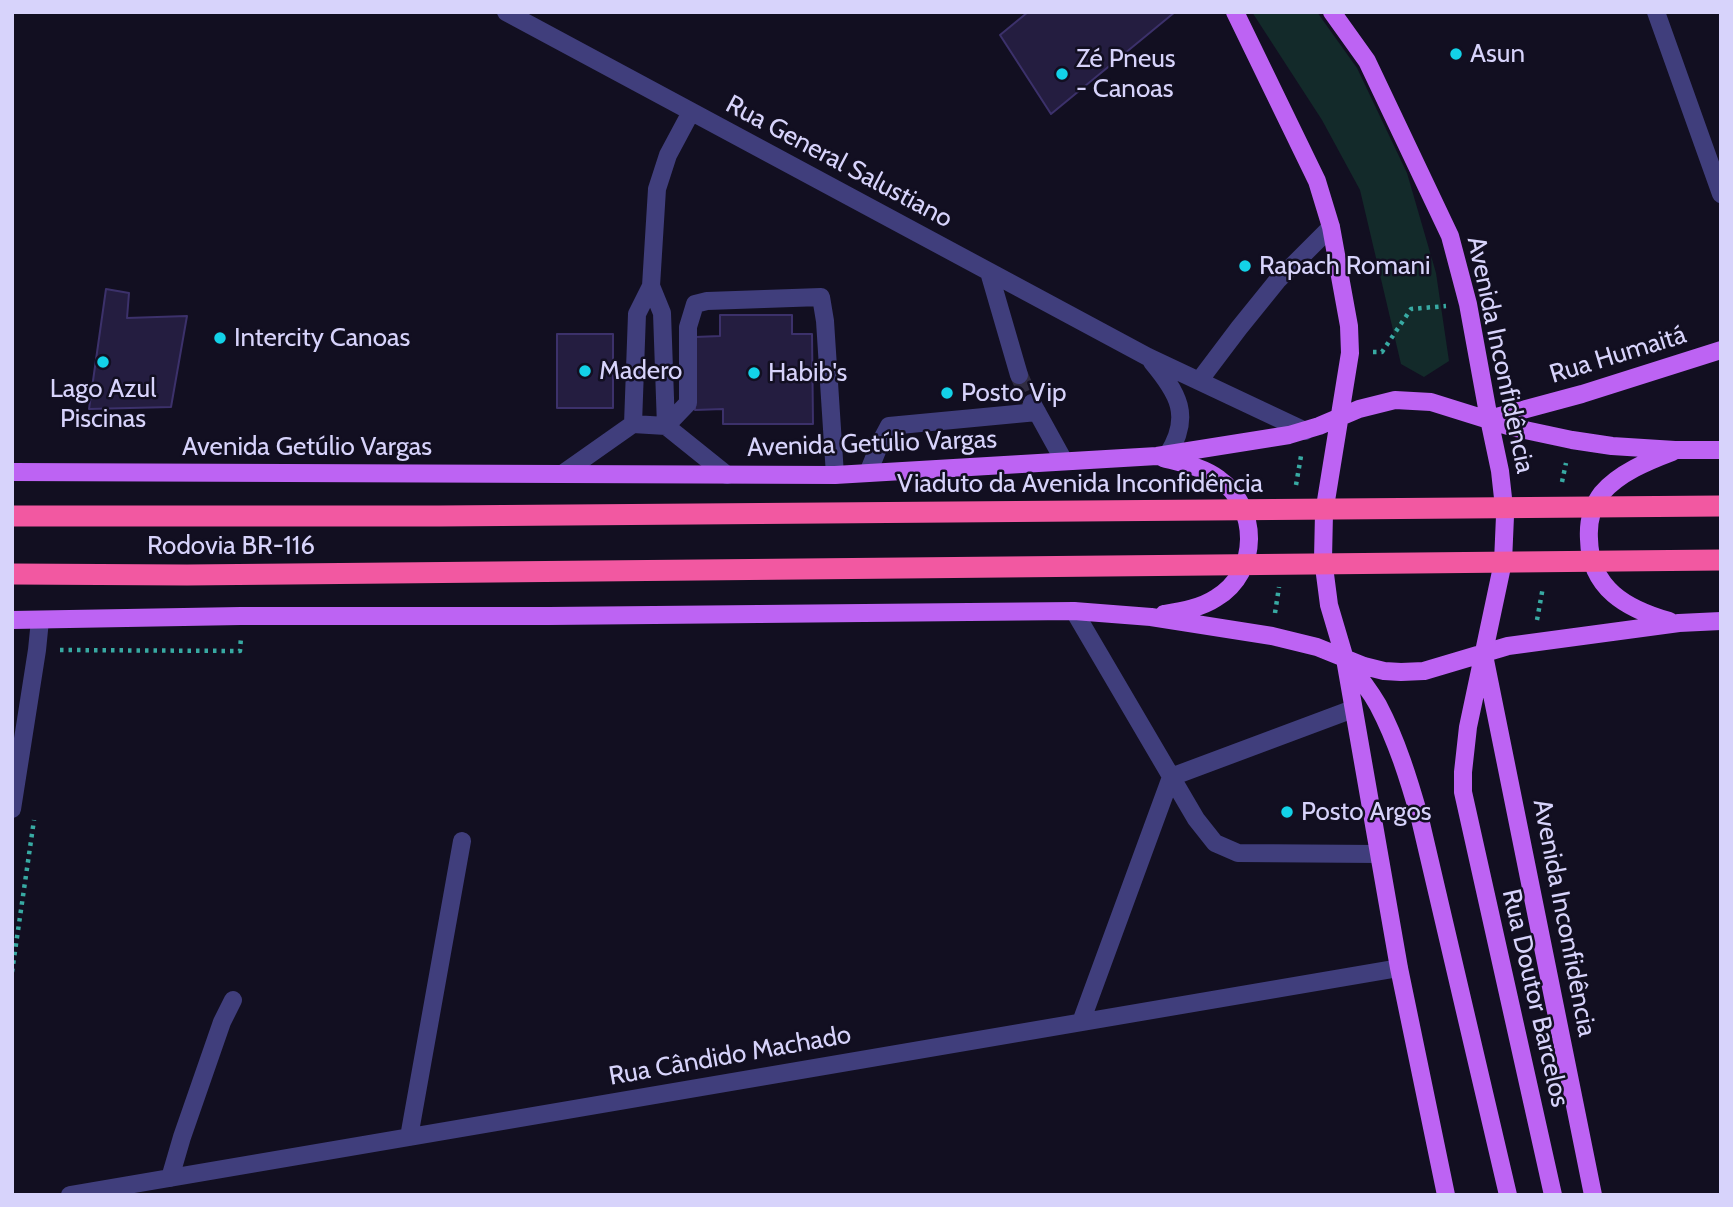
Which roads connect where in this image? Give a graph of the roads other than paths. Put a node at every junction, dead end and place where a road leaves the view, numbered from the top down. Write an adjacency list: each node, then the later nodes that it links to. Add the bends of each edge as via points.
1 (506, 12): 5 (street, Rua General Salustiano)
2 (1235, 12): 7 (main road, via 1317,181)
3 (1332, 12): 15 (main road, Avenida Inconfidência, via 1367,61 1450,236)
4 (1656, 12): 6 (street)
5 (691, 112): 8 (street, Rua General Salustiano); 9 (street, via 668,155 657,190)
6 (1721, 194)
7 (1331, 227): 13 (street, via 1277,281); 14 (main road, via 1349,326)
8 (989, 272): 11 (street, Rua General Salustiano); 12 (street)
9 (651, 286): 16 (street, via 637,314); 17 (street, via 662,313)
10 (1721, 350): 15 (main road, Rua Humaitá)
11 (1148, 357): 13 (street, Rua General Salustiano); 21 (street, Rua General Salustiano, via 1171,386 1180,411 1174,446)
12 (1019, 375)
13 (1199, 381): 18 (street, Rua General Salustiano)
14 (1341, 416): 15 (main road, Avenida Getúlio Vargas, via 1395,400 1415,400); 18 (main road, Avenida Getúlio Vargas); 40 (main road, via 1324,513 1324,559 1329,605)
15 (1489, 419): 19 (main road, Avenida Getúlio Vargas, via 1572,440); 39 (main road, Avenida Inconfidência, via 1505,516 1503,562)
16 (634, 424): 17 (street); 25 (street)
17 (666, 426): 26 (street); 27 (street, via 688,403 688,327 695,304 821,297)
18 (1305, 431): 21 (main road, Avenida Getúlio Vargas)
19 (1675, 450): 20 (main road, Avenida Getúlio Vargas); 38 (main road, via 1637,468 1604,492 1591,518 1589,550 1594,569 1616,597 1633,609)
20 (1721, 450)
21 (1163, 455): 22 (main road, Avenida Getúlio Vargas); 34 (main road, via 1219,479 1241,502 1250,533 1244,565 1228,589 1200,606)
22 (1064, 461): 24 (main road, Avenida Getúlio Vargas); 24 (street, via 1034,407 889,426)
23 (12, 472): 25 (main road, Avenida Getúlio Vargas)
24 (868, 473): 27 (main road, Avenida Getúlio Vargas)
25 (562, 474): 26 (main road, Avenida Getúlio Vargas)
26 (727, 475): 27 (main road, Avenida Getúlio Vargas)
27 (835, 475)
28 (1721, 506): 30 (highway, Viaduto da Avenida Inconfidência)
29 (12, 514): 30 (highway, Rodovia BR-116)
30 (439, 516)
31 (1721, 560): 32 (highway, Rodovia BR-116)
32 (12, 574)
33 (1074, 611): 34 (main road); 36 (main road); 42 (street)
34 (1151, 617): 40 (main road, via 1296,642)
35 (12, 620): 36 (main road)
36 (40, 620): 43 (street)
37 (1721, 621): 38 (main road)
38 (1679, 623): 39 (main road)
39 (1484, 652): 40 (main road, via 1424,671 1384,671); 44 (main road, Avenida Inconfidência, via 1465,749); 56 (main road, Avenida Inconfidência)
40 (1345, 659): 41 (main road); 54 (main road, via 1378,705 1409,778)
41 (1353, 709): 42 (street); 46 (main road)
42 (1171, 777): 46 (street, via 1215,843 1238,853); 49 (street)
43 (12, 809)
44 (1467, 812): 55 (main road, Rua Doutor Barcelos)
45 (462, 841): 50 (street)
46 (1378, 854): 47 (main road)
47 (1399, 968): 49 (street, Rua Cândido Machado); 53 (main road)
48 (233, 1000): 51 (street)
49 (1081, 1023): 50 (street, Rua Cândido Machado)
50 (409, 1137): 51 (street, Rua Cândido Machado)
51 (170, 1178): 52 (street, Rua Cândido Machado)
52 (69, 1195)
53 (1446, 1195)
54 (1508, 1195)
55 (1553, 1195)
56 (1593, 1195)

